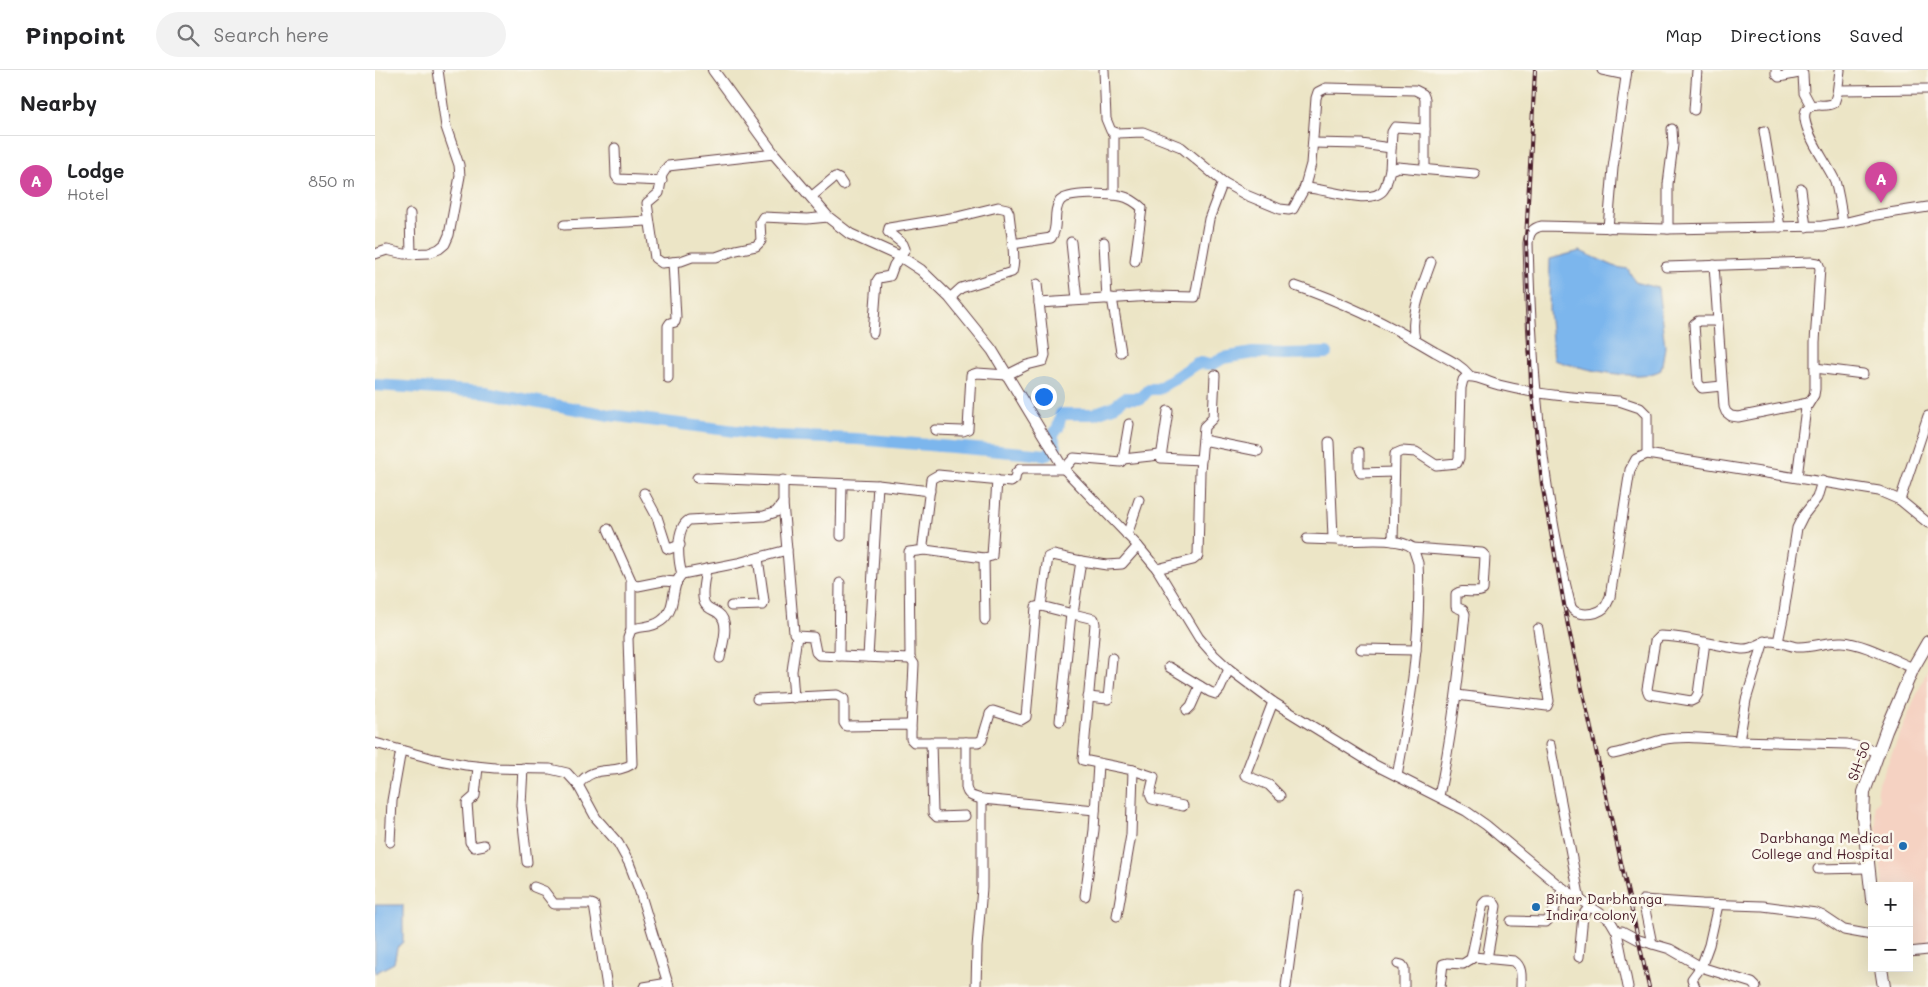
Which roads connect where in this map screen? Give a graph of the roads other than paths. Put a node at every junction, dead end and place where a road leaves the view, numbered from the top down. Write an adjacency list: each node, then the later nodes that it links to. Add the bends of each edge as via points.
1 (438, 70): 46 (street, via 446,127 460,176 445,244 429,253)
2 (713, 70): 21 (street)
3 (1104, 70): 17 (street, via 1106,119)
4 (1602, 70): 8 (street)
5 (1697, 70): 13 (street)
6 (1776, 70): 9 (street, via 1779,77)
7 (1839, 70): 11 (street)
8 (1626, 72): 39 (street)
9 (1803, 72): 12 (street, via 1804,92)
10 (1928, 89): 11 (street)
11 (1838, 90): 12 (street, via 1830,106)
12 (1811, 106): 36 (street, via 1805,112 1805,123 1834,180)
13 (1694, 110)
14 (1425, 129): 18 (street, via 1425,99 1420,92 1326,88 1318,92 1316,98); 20 (street, via 1395,127); 22 (street)
15 (1672, 130): 41 (street)
16 (1764, 131): 40 (street)
17 (1114, 132): 26 (street, via 1155,135 1181,147); 30 (street)
18 (1313, 143): 20 (street, via 1354,143); 29 (street)
19 (615, 148): 25 (street, via 618,179)
20 (1391, 148): 23 (street)
21 (774, 154): 25 (street, via 674,164 665,170); 31 (street)
22 (1425, 169): 23 (street, via 1398,167); 24 (street)
23 (1390, 170): 29 (street, via 1384,188 1374,195 1353,196)
24 (1475, 174)
25 (661, 181): 35 (street, via 659,194 647,202)
26 (1223, 182): 29 (street, via 1285,210 1296,206); 56 (street, via 1209,219 1195,298)
27 (843, 185): 31 (street, via 835,177)
28 (1801, 188): 38 (street)
29 (1304, 189)
30 (1114, 195): 44 (street, via 1078,194 1065,198 1057,209 1051,238); 48 (street, via 1126,197 1142,208)
31 (811, 197): 34 (street)
32 (1928, 207): 36 (street)
33 (410, 214): 46 (street)
34 (828, 217): 47 (street, via 850,234); 49 (street, via 763,217 760,222 761,242 756,246 716,257 692,257)
35 (648, 221): 37 (street); 49 (street, via 655,258 662,263)
36 (1843, 223): 38 (street)
37 (564, 225)
38 (1806, 227): 40 (street)
39 (1608, 228): 41 (street); 70 (street, via 1541,226 1528,235 1529,309)
40 (1780, 228): 41 (street)
41 (1668, 229)
42 (1071, 242): 57 (street)
43 (1104, 242): 56 (street)
44 (1012, 244): 47 (street, via 1009,213 1003,207 891,227 889,234 905,246); 55 (street, via 1012,272 961,288)
45 (375, 254): 46 (street, via 387,250)
46 (411, 254)
47 (901, 257): 55 (street, via 921,270); 60 (street, via 891,276 877,281)
48 (1135, 261)
49 (673, 262): 68 (street, via 676,318 668,326)
50 (1431, 262): 61 (street, via 1414,316)
51 (1714, 265): 52 (street); 59 (street); 63 (street, via 1818,264)
52 (1666, 266)
53 (1037, 284): 58 (street)
54 (1295, 286): 61 (street, via 1356,309)
55 (950, 298): 64 (street)
56 (1110, 299): 57 (street); 62 (street)
57 (1077, 300): 58 (street)
58 (1039, 303): 64 (street, via 1045,358)
59 (1716, 321): 69 (street); 69 (street, via 1694,324 1698,383 1702,388)
60 (873, 333)
61 (1415, 340): 67 (street, via 1459,365)
62 (1121, 352)
63 (1815, 368): 65 (street); 71 (street, via 1814,395)
64 (1007, 374): 75 (street, via 971,375 968,429); 77 (street)
65 (1863, 374)
66 (1215, 375): 76 (street, via 1213,418 1205,424)
67 (1470, 376): 70 (street); 86 (street, via 1461,384 1457,463 1436,465 1417,452 1398,451 1394,458)
68 (668, 378)
69 (1722, 386): 71 (street, via 1724,407 1731,416)
70 (1537, 392): 81 (street, via 1619,401 1640,408 1648,420); 81 (street, via 1545,478 1558,556 1571,607 1577,614 1597,612 1607,604 1630,470 1636,459)
71 (1808, 403): 87 (street)
72 (1168, 411): 82 (street)
73 (1928, 416): 97 (street)
74 (1129, 424): 83 (street)
75 (935, 430)
76 (1203, 440): 79 (street); 84 (street)
77 (1047, 441): 85 (street)
78 (1329, 442): 104 (street, via 1332,533)
79 (1258, 451)
80 (1359, 452): 86 (street, via 1361,473)
81 (1647, 454): 87 (street)
82 (1160, 456): 83 (street); 84 (street, via 1165,459)
83 (1123, 459): 85 (street, via 1117,462 1074,458)
84 (1201, 460): 115 (street, via 1197,556 1193,560)
85 (1064, 469): 90 (street, via 1020,469 1014,481); 101 (street)
86 (1394, 472): 105 (street)
87 (1797, 477): 91 (street)
88 (697, 478): 89 (street)
89 (783, 480): 92 (street); 98 (street)
90 (997, 480): 94 (street, via 938,474 931,479); 112 (street, via 993,552 989,558)
91 (1822, 481): 97 (street, via 1879,492); 128 (street, via 1817,498 1797,528)
92 (842, 484): 93 (street); 102 (street)
93 (878, 485): 94 (street); 133 (street)
94 (929, 491): 110 (street)
95 (645, 493): 106 (street, via 667,548)
96 (1139, 500): 101 (street)
97 (1900, 500): 99 (street)
98 (783, 503): 106 (street, via 776,512 763,516 689,520 681,528); 109 (street)
99 (1928, 523)
100 (608, 529): 117 (street)
101 (1127, 535): 107 (street)
102 (841, 536)
103 (1307, 539): 104 (street)
104 (1336, 540): 105 (street)
105 (1393, 541): 108 (street)
106 (680, 545): 116 (street)
107 (1138, 546): 113 (street, via 1121,564); 115 (street)
108 (1413, 548): 131 (street, via 1418,574); 141 (street, via 1479,552 1485,556 1483,590 1456,594 1456,607 1465,614)
109 (787, 550): 111 (street); 125 (street, via 793,633)
110 (925, 550): 112 (street); 135 (street, via 909,552)
111 (758, 558): 114 (street); 119 (street, via 763,605)
112 (984, 558): 122 (street)
113 (1081, 560): 120 (street, via 1048,557); 121 (street)
114 (706, 569): 116 (street); 134 (street, via 704,600 708,607 721,615 724,623)
115 (1157, 569): 139 (street, via 1199,638)
116 (679, 578): 117 (street, via 638,586); 124 (street, via 673,605 664,619 651,626)
117 (631, 583): 124 (street)
118 (841, 583): 132 (street)
119 (731, 606)
120 (1041, 606): 121 (street); 151 (street, via 1035,610 1026,717 1021,720 993,711 982,740)
121 (1072, 614): 142 (street, via 1091,617 1095,621); 147 (street)
122 (985, 620)
123 (1538, 629): 141 (street, via 1549,701 1547,706)
124 (631, 630): 162 (street, via 628,638 632,764 587,774)
125 (797, 636): 132 (street, via 813,637 819,655); 143 (street, via 792,671)
126 (1764, 641): 127 (street, via 1743,649); 128 (street); 149 (street, via 1746,700)
127 (1705, 642): 127 (street, via 1664,636 1656,638 1647,689 1649,694 1695,700)
128 (1778, 642): 138 (street, via 1798,647 1845,642)
129 (1928, 642): 138 (main road, SH-50)
130 (1361, 649): 131 (street)
131 (1416, 650): 161 (street)
132 (839, 656): 133 (street)
133 (868, 657): 135 (street)
134 (720, 658)
135 (910, 658): 148 (street, via 914,664)
136 (1112, 658): 142 (street, via 1108,699)
137 (1169, 668): 140 (street)
138 (1913, 668): 155 (main road, SH-50)
139 (1229, 669): 140 (street, via 1216,694); 145 (street)
140 (1200, 686): 146 (street)
141 (1457, 695): 164 (street)
142 (1088, 697): 157 (street, via 1082,758)
143 (794, 698): 144 (street); 148 (street, via 841,696 846,726 909,725)
144 (757, 699)
145 (1273, 702): 161 (street, via 1375,766); 163 (street, via 1245,775 1269,785)
146 (1187, 710)
147 (1060, 721)
148 (911, 729): 150 (street, via 912,740)
149 (1739, 741): 155 (street, via 1847,744); 156 (street, via 1678,738)
150 (931, 742): 151 (street); 168 (street, via 933,813 937,818)
151 (966, 742): 165 (street, via 966,790)
152 (375, 743): 154 (street)
153 (1550, 745): 179 (street)
154 (401, 750): 158 (street); 169 (street, via 392,801)
155 (1878, 751): 172 (main road, SH-50, via 1863,801)
156 (1613, 754)
157 (1098, 764): 160 (street); 167 (street)
158 (478, 766): 159 (street); 170 (street, via 475,796 467,803 470,842 474,847)
159 (523, 768): 162 (street, via 559,770 567,773); 171 (street, via 521,799)
160 (1133, 770): 166 (street, via 1154,777 1152,799); 182 (street, via 1131,835)
161 (1397, 776): 164 (street)
162 (578, 785): 195 (street, via 629,863)
163 (1279, 796)
164 (1439, 796): 176 (street, via 1485,825)
165 (981, 799): 167 (street); 198 (street, via 982,888)
166 (1183, 806)
167 (1095, 810): 177 (street)
168 (965, 816)
169 (390, 842)
170 (485, 845)
171 (527, 862)
172 (1868, 868): 173 (street); 174 (main road, SH-50)
173 (1818, 869)
174 (1870, 882)
175 (534, 887): 196 (street, via 544,891 554,904 594,905)
176 (1563, 888): 179 (street); 183 (street, via 1546,922)
177 (1085, 896)
178 (1298, 896): 199 (street)
179 (1580, 900): 181 (street)
180 (1718, 905): 185 (street, via 1763,906 1815,913 1844,930); 186 (street, via 1643,900); 193 (street)
181 (1590, 906): 184 (street, via 1611,920); 189 (street, via 1583,915)
182 (1117, 916)
183 (1511, 921)
184 (1617, 932): 186 (street, via 1622,931); 203 (street)
185 (1868, 934)
186 (1652, 944): 193 (street, via 1670,949)
187 (1928, 950): 188 (street)
188 (1913, 952)
189 (1579, 957)
190 (1471, 958): 191 (street); 191 (street, via 1483,904 1493,901 1496,906); 201 (street, via 1463,964 1443,964)
191 (1487, 958): 202 (street, via 1518,963)
192 (1398, 964): 200 (street, via 1404,968)
193 (1701, 966): 204 (street, via 1693,976); 205 (street)
194 (1882, 972): 206 (main road)
195 (669, 985): 197 (street)
196 (607, 987)
197 (644, 987)
198 (976, 987)
199 (1286, 987)
200 (1404, 987)
201 (1440, 987)
202 (1521, 987)
203 (1628, 987)
204 (1695, 987)
205 (1756, 987)
206 (1884, 987)

